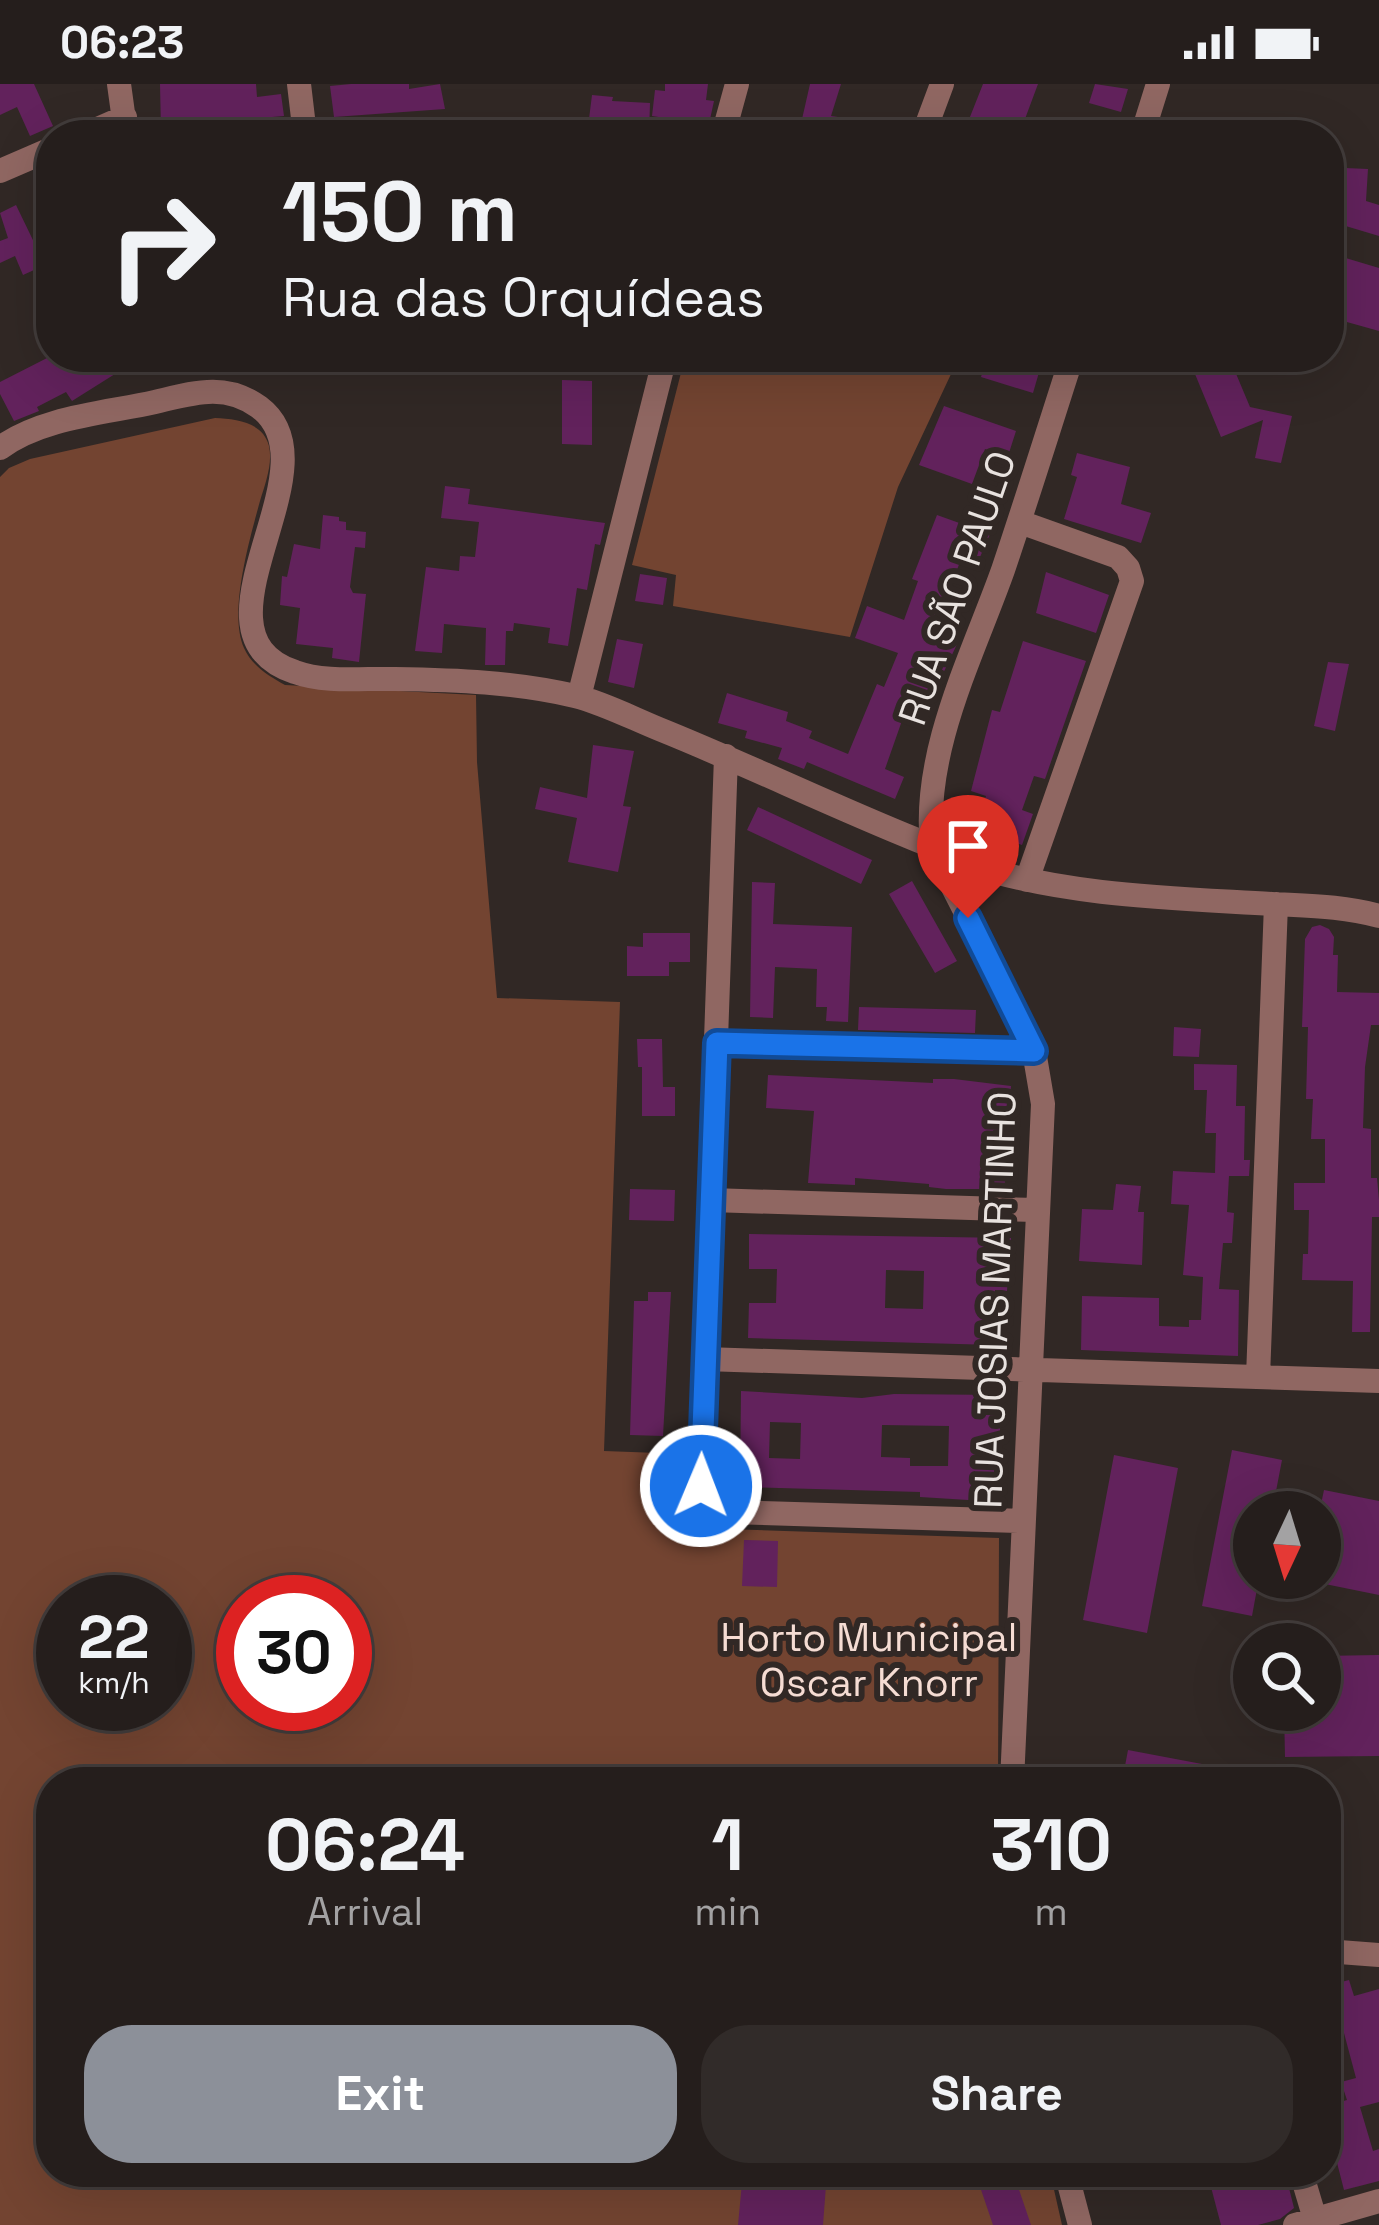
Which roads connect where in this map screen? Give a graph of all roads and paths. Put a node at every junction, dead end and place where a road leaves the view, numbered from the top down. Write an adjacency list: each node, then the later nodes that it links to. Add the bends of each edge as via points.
1 (119, 84): 6 (street)
2 (299, 84): 7 (street)
3 (737, 84): 8 (street)
4 (941, 84): 9 (street)
5 (1158, 84): 10 (street)
6 (124, 120)
7 (303, 120)
8 (727, 120)
9 (928, 120)
10 (1147, 120)
11 (36, 155): 12 (street)
12 (0, 171)
13 (661, 372): 17 (street)
14 (1067, 372): 16 (street, RUA SÃO PAULO)
15 (0, 448): 17 (street, via 40,428 214,389 244,396 284,437 251,619 272,659 328,677 487,680)
16 (1020, 522): 19 (street, RUA SÃO PAULO, via 937,757); 20 (street, via 1118,557 1132,581)
17 (579, 697): 18 (street)
18 (726, 755): 19 (street); 23 (street)
19 (932, 846): 20 (street); 24 (street, RUA JOSIAS MARTINHO)
20 (1027, 880): 21 (street)
21 (1276, 904): 22 (street); 29 (street)
22 (1379, 916)
23 (717, 1043): 24 (street); 25 (street)
24 (1034, 1051): 26 (street, RUA JOSIAS MARTINHO, via 1043,1104)
25 (711, 1201): 26 (street); 27 (street)
26 (1036, 1210): 28 (street, RUA JOSIAS MARTINHO)
27 (705, 1359): 28 (street); 31 (street, via 704,1498 730,1512)
28 (1028, 1370): 29 (street); 31 (street, RUA JOSIAS MARTINHO)
29 (1258, 1378): 30 (street)
30 (1379, 1381)
31 (1022, 1521): 32 (street, RUA JOSIAS MARTINHO)
32 (1013, 1767)
33 (1341, 1953): 34 (street)
34 (1379, 1954)
35 (1070, 2187): 39 (street)
36 (1302, 2187): 38 (street)
37 (1379, 2201): 38 (street)
38 (1305, 2222)
39 (1080, 2225)

